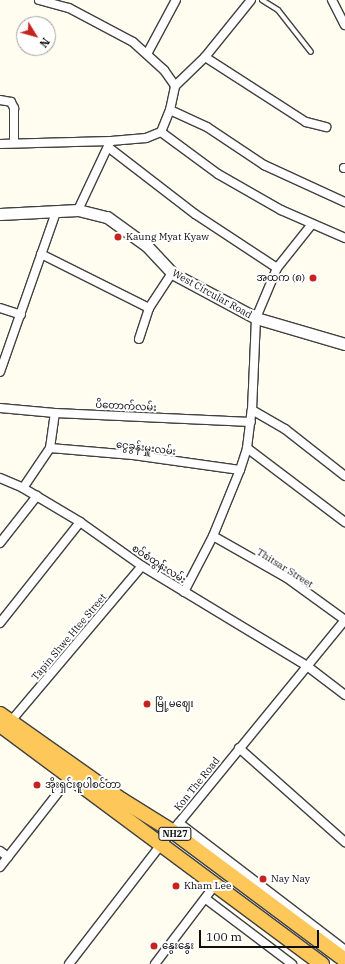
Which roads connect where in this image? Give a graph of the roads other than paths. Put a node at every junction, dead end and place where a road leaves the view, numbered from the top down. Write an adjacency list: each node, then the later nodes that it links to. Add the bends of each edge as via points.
1 (40, 0): 8 (street, via 69,8 133,42)
2 (176, 0): 8 (street)
3 (251, 0): 9 (street)
4 (262, 0): 7 (lane, via 278,10)
5 (332, 0): 6 (street)
6 (345, 25)
7 (311, 52)
8 (147, 54): 10 (street)
9 (205, 57): 10 (street); 13 (street, via 306,122)
10 (175, 86): 12 (street)
11 (0, 100): 15 (street, via 11,102 14,108)
12 (170, 110): 14 (street); 18 (street, via 207,127 264,165)
13 (326, 127)
14 (161, 132): 17 (street, via 146,138); 22 (street, via 218,174 281,210)
15 (14, 143): 16 (street); 17 (street)
16 (0, 144)
17 (109, 144): 19 (street); 25 (street, via 195,214)
18 (345, 202)
19 (78, 210): 20 (street, West Circular Road); 26 (street, West Circular Road, via 107,217 121,225 147,246)
20 (56, 212): 21 (street, West Circular Road); 24 (street)
21 (0, 214)
22 (312, 224): 23 (street); 25 (street)
23 (345, 238)
24 (41, 254): 28 (street); 29 (street)
25 (277, 268): 30 (street)
26 (172, 273): 28 (street); 30 (street, West Circular Road)
27 (0, 308): 29 (street)
28 (149, 308): 31 (street)
29 (22, 315): 33 (street)
30 (256, 318): 32 (street, West Circular Road); 35 (street)
31 (139, 338)
32 (345, 344)
33 (0, 372)
34 (0, 408): 36 (street, ပိတောက်လမ်း)
35 (252, 410): 37 (street); 41 (street, via 285,429)
36 (55, 413): 37 (street, ပိတောက်လမ်း); 38 (street)
37 (251, 422): 39 (street)
38 (50, 448): 40 (street, ငွေခွန်းမှူးလမ်း, via 133,455); 43 (street)
39 (247, 448): 40 (street); 46 (street)
40 (240, 470): 47 (street)
41 (345, 476)
42 (0, 478): 43 (street, စဝ်စံထွန်းလမ်း)
43 (23, 488): 44 (street, စဝ်စံထွန်းလမ်း)
44 (37, 496): 45 (street, စဝ်စံထွန်းလမ်း); 48 (street)
45 (80, 522): 49 (street, စဝ်စံထွန်းလမ်း); 52 (street)
46 (345, 522)
47 (213, 536): 50 (street); 51 (street, Thitsar Street, via 288,578)
48 (0, 544)
49 (142, 566): 50 (street, စဝ်စံထွန်းလမ်း); 55 (street, Tapin Shwe Htee Street)
50 (184, 592): 53 (street, စဝ်စံထွန်းလမ်း)
51 (345, 620): 53 (street, Kon The Road)
52 (0, 624)
53 (307, 666): 54 (street, စဝ်စံထွန်းလမ်း); 56 (street, Kon The Road)
54 (345, 695)
55 (4, 720): 57 (highway, NH27); 58 (highway, NH27, via 122,800)
56 (239, 748): 58 (street, Kon The Road); 59 (street)
57 (70, 776): 60 (highway, NH27); 62 (street)
58 (175, 827): 60 (street, Kon The Road); 66 (street); 67 (highway, NH27)
59 (345, 842)
60 (160, 846): 64 (highway, NH27); 69 (street, Kon The Road)
61 (0, 851): 62 (street)
62 (8, 857): 63 (street)
63 (0, 867)
64 (215, 885): 65 (street); 71 (highway, NH27)
65 (206, 900): 68 (street); 70 (street)
66 (345, 950)
67 (345, 960)
68 (156, 963)
69 (69, 964)
70 (292, 964)
71 (322, 964)

